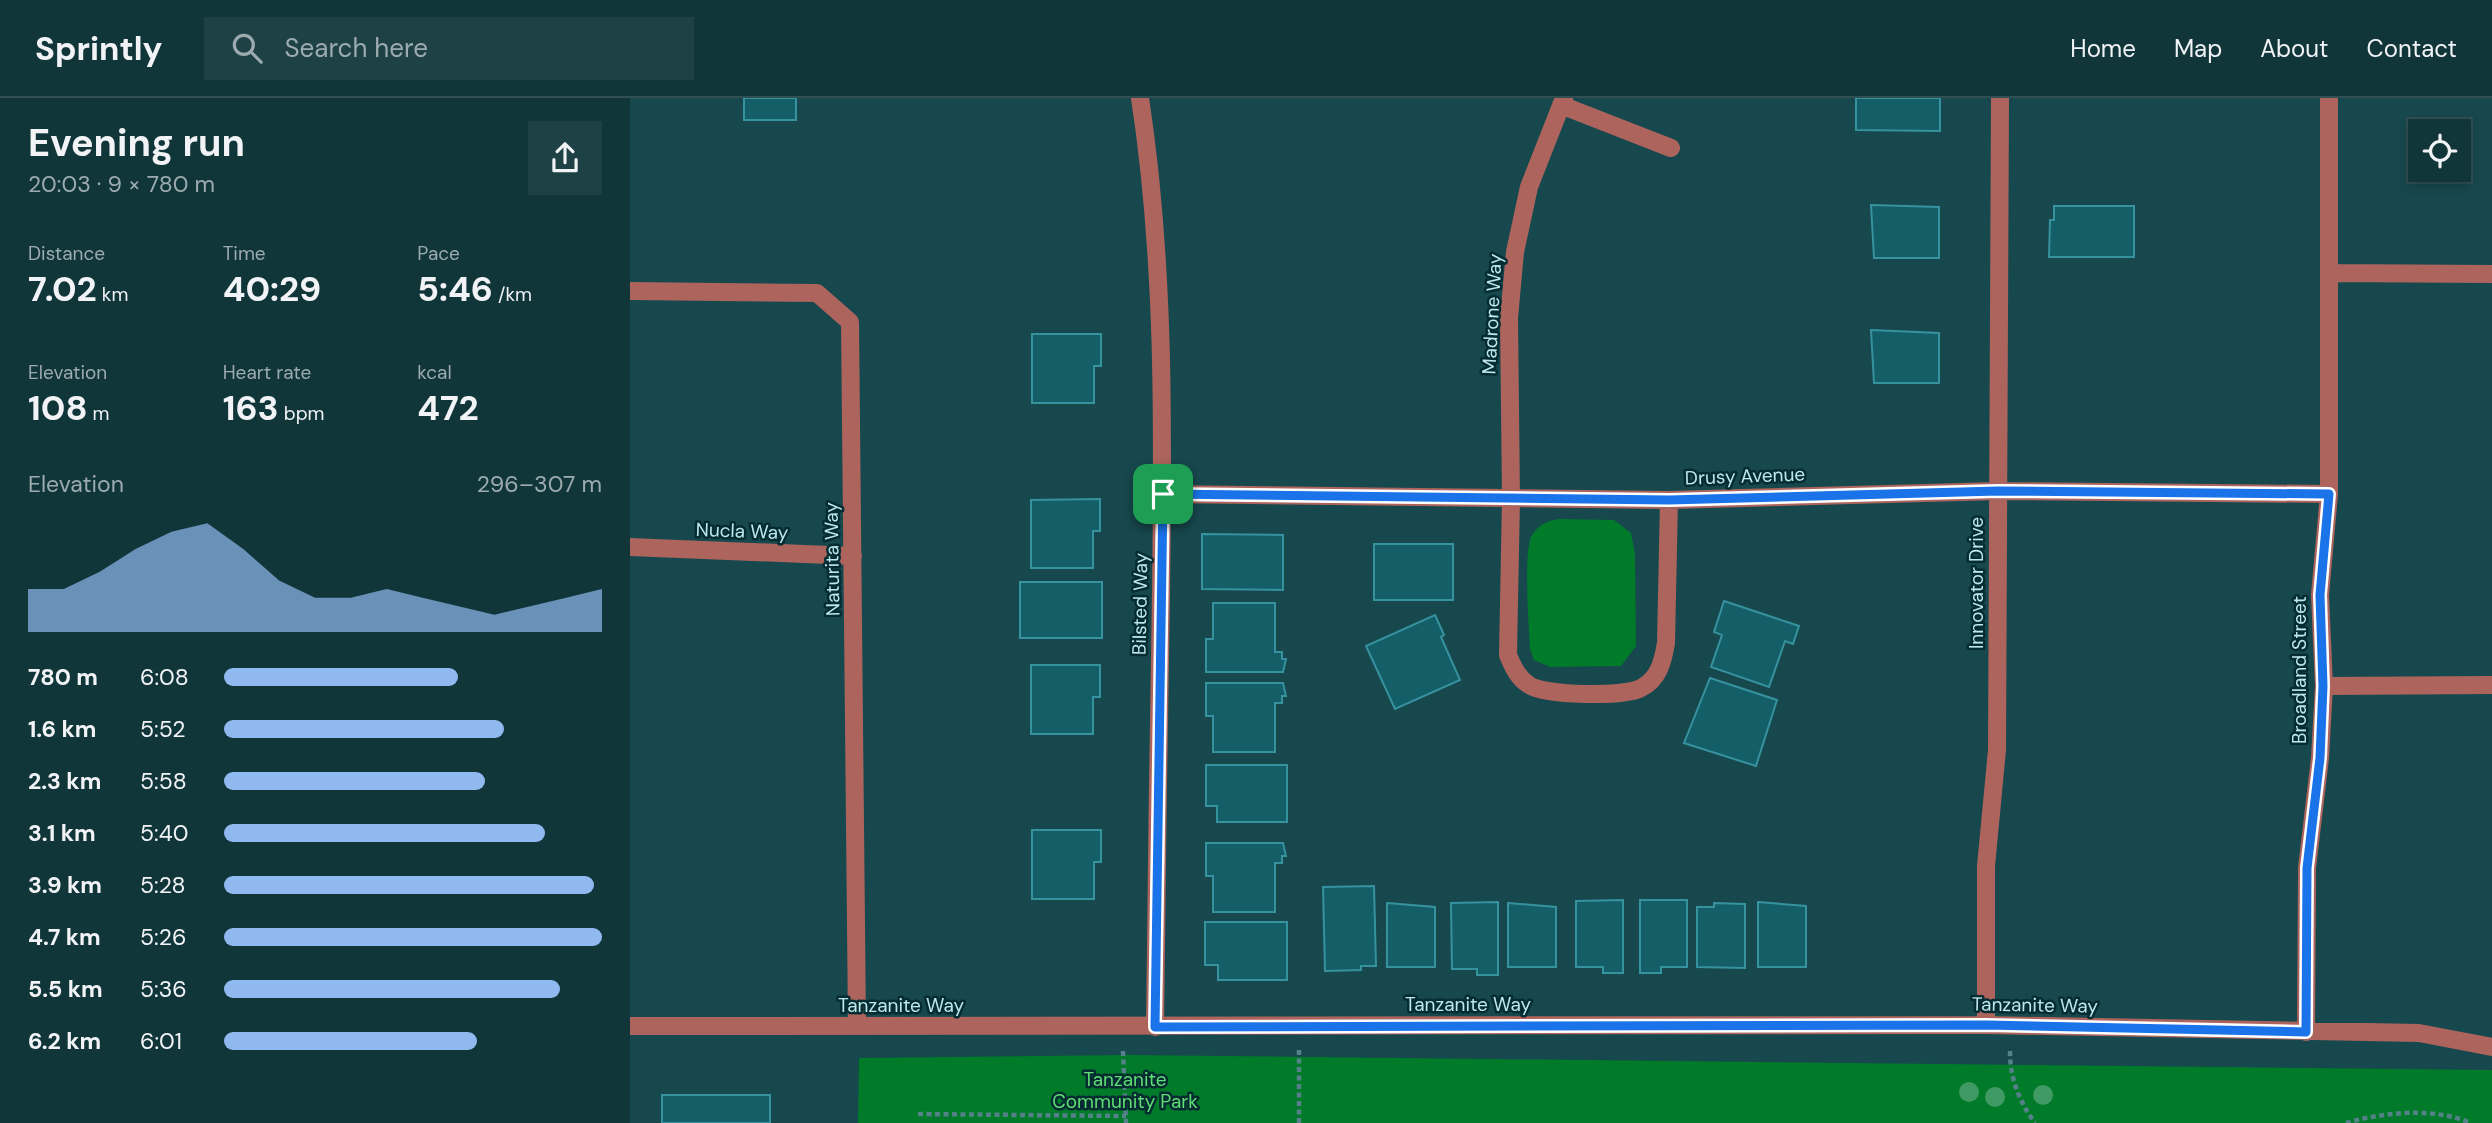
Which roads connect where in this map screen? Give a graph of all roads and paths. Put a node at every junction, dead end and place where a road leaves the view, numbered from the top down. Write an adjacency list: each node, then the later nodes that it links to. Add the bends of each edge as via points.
1 (1140, 98): 10 (street, Bilsted Way, via 1152,176 1159,282)
2 (2000, 98): 9 (street, Innovator Drive)
3 (2329, 98): 6 (street, Broadland Street)
4 (1563, 101): 5 (street); 12 (street, Madrone Way, via 1529,187 1515,252 1508,318)
5 (1671, 148)
6 (2329, 273): 7 (street); 11 (street, Broadland Street)
7 (2492, 274)
8 (630, 291): 15 (street, Naturita Way, via 817,293 850,322)
9 (1998, 491): 11 (street, Drusy Avenue); 13 (street, Drusy Avenue); 18 (street, Innovator Drive, via 1997,750 1986,866)
10 (1163, 494): 12 (street, Drusy Avenue); 22 (street, Bilsted Way)
11 (2329, 494): 17 (street, Broadland Street, via 2320,595)
12 (1511, 499): 13 (street, Drusy Avenue); 13 (street, Madrone Way, via 1508,655 1515,673 1530,686 1549,692 1630,692 1653,680 1663,663 1666,643)
13 (1669, 500)
14 (630, 547): 15 (street, Nucla Way)
15 (853, 556): 20 (street, Naturita Way)
16 (2492, 685): 17 (street)
17 (2323, 686): 23 (street, Broadland Street, via 2307,868)
18 (1986, 1025): 21 (street, Tanzanite Way); 23 (street, Tanzanite Way)
19 (630, 1026): 20 (street, Tanzanite Way)
20 (857, 1026): 22 (street, Tanzanite Way)
21 (1300, 1026): 22 (street, Tanzanite Way); 30 (path)
22 (1155, 1027)
23 (2306, 1032): 24 (street, Tanzanite Way, via 2419,1033)
24 (2492, 1047)
25 (1123, 1051): 28 (path)
26 (2010, 1051): 31 (path, via 2010,1070 2019,1098)
27 (918, 1114): 28 (path)
28 (1126, 1116): 29 (path)
29 (1126, 1123)
30 (1299, 1123)
31 (2035, 1123)
32 (2346, 1123): 33 (path, via 2430,1113)
33 (2471, 1123)

